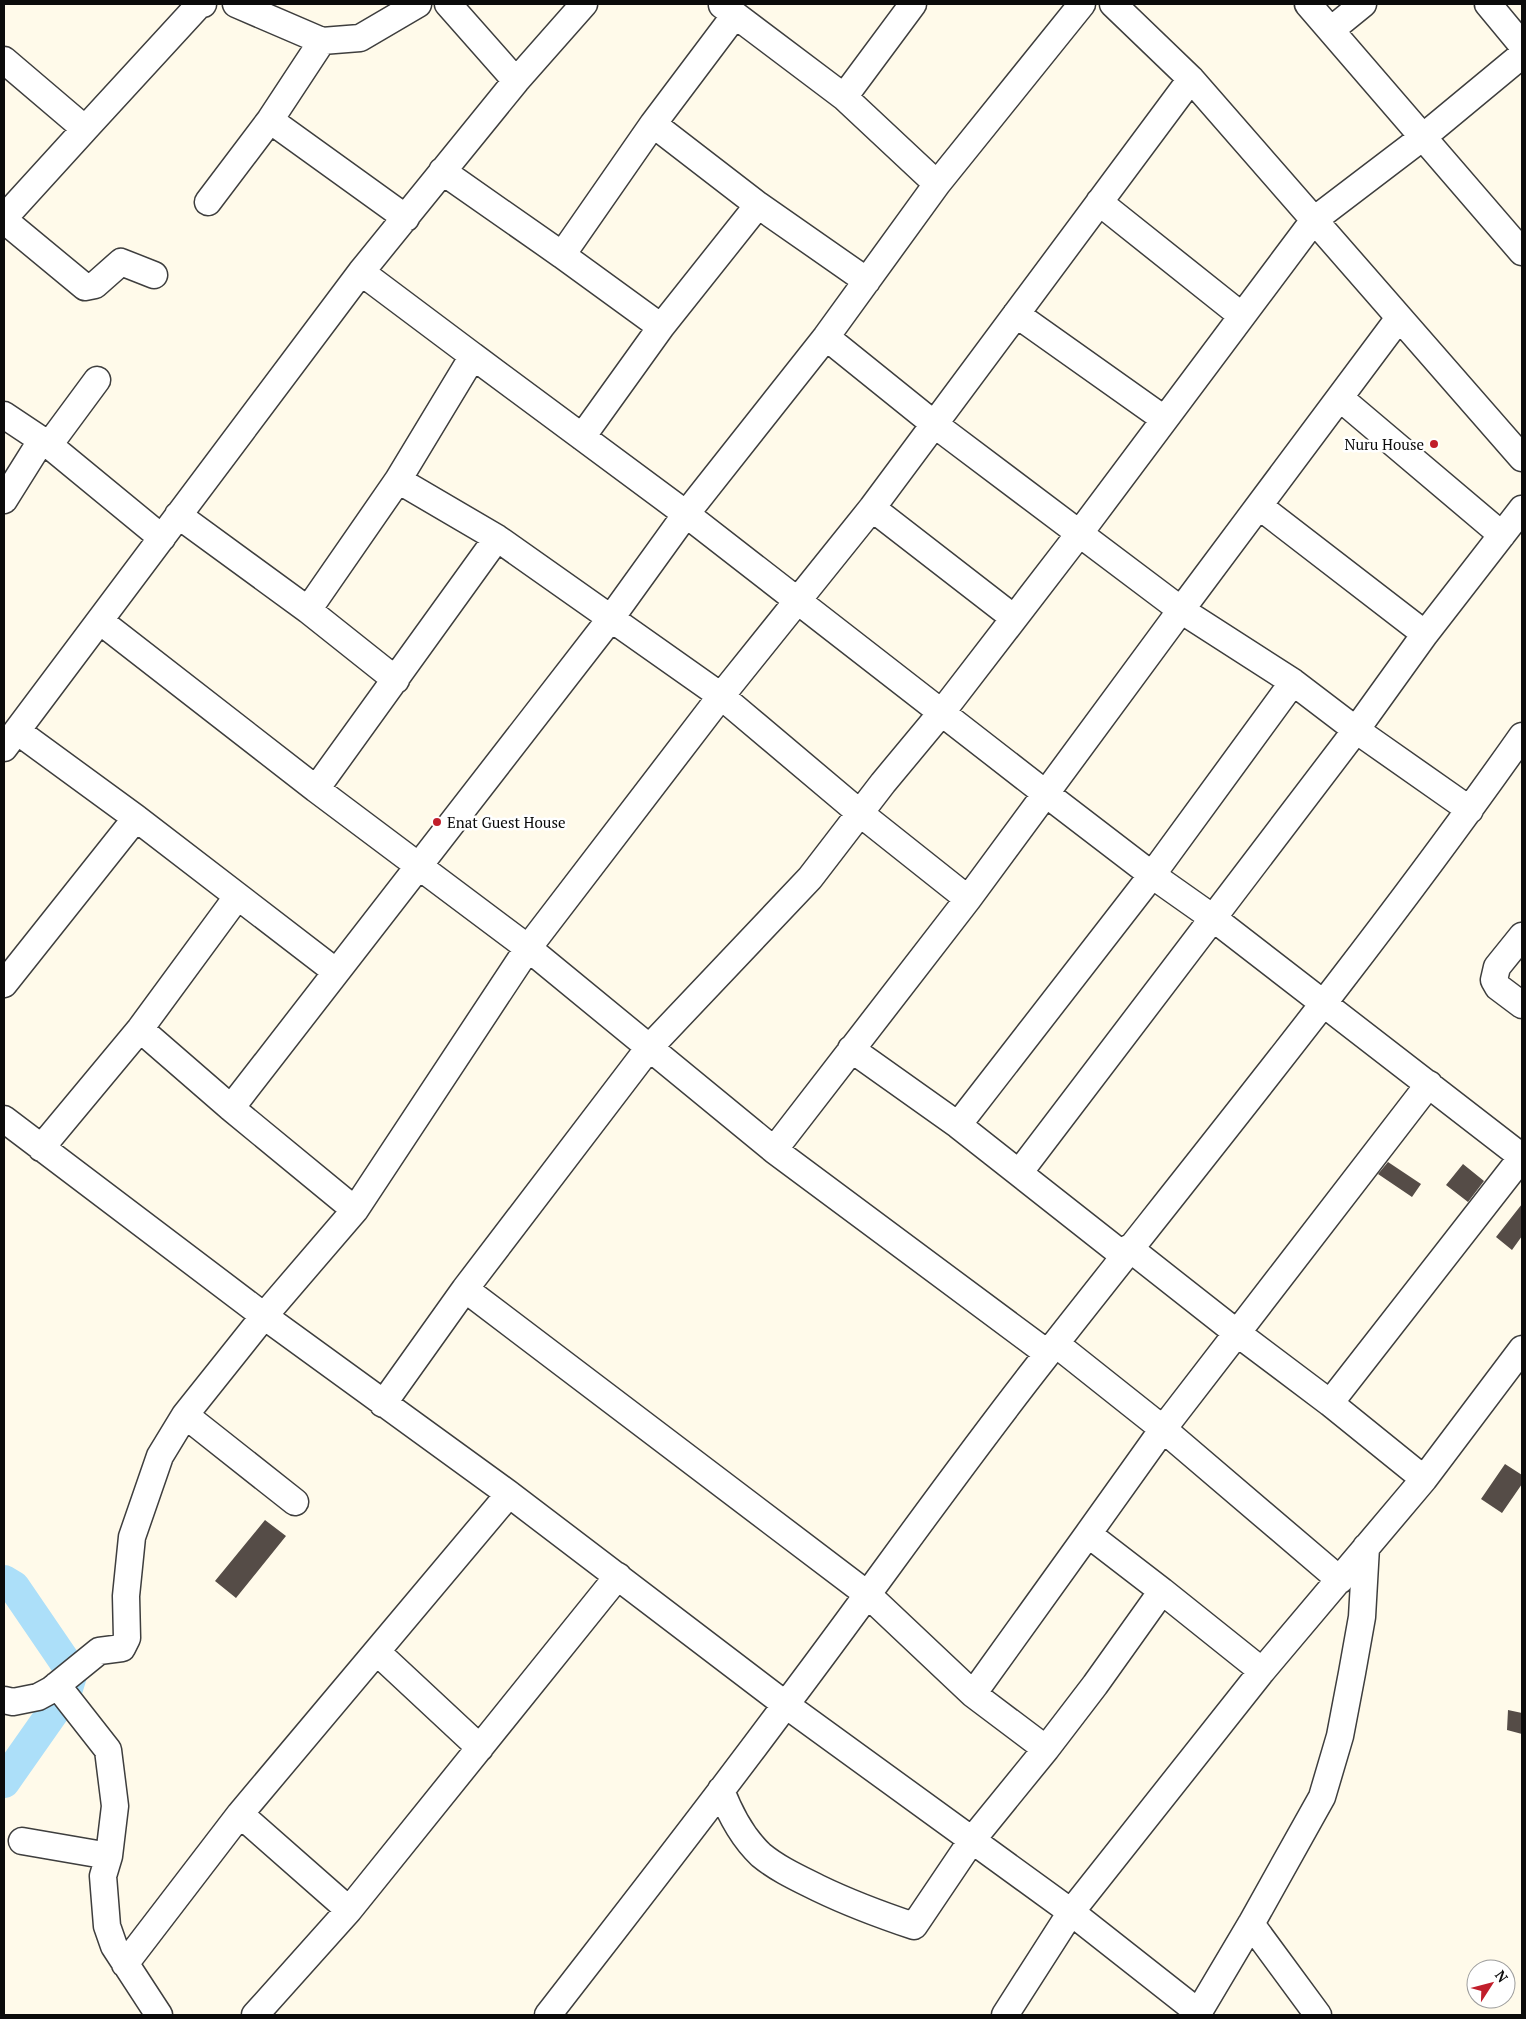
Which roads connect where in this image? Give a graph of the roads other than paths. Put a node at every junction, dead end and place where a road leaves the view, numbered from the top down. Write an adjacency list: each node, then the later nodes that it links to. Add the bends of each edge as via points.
1 (204, 4): 23 (street, via 199,5)
2 (236, 4): 14 (street)
3 (418, 4): 14 (street, via 360,38)
4 (448, 4): 19 (street)
5 (584, 4): 19 (street)
6 (913, 4): 20 (street)
7 (1082, 4): 26 (street)
8 (1113, 4): 18 (street)
9 (1308, 4): 13 (street)
10 (1363, 4): 13 (street)
11 (1488, 4): 15 (street)
12 (728, 9): 20 (street); 22 (street)
13 (1330, 30): 24 (street)
14 (322, 41): 21 (street)
15 (1522, 45)
16 (1522, 55): 24 (street)
17 (4, 60): 23 (street)
18 (1191, 79): 28 (street); 32 (street)
19 (516, 81): 25 (street)
20 (844, 97): 26 (street)
21 (270, 120): 27 (street); 30 (street)
22 (653, 124): 29 (street); 34 (street)
23 (85, 129): 31 (street)
24 (1423, 137): 32 (street); 33 (street)
25 (442, 171): 30 (street); 34 (street)
26 (937, 184): 37 (street)
27 (208, 202)
28 (1099, 202): 38 (street); 39 (street)
29 (758, 205): 37 (street); 41 (street)
30 (406, 218): 35 (street)
31 (4, 219): 36 (street, via 85,287 94,286 121,262)
32 (1314, 220): 39 (street); 40 (street)
33 (1522, 252)
34 (562, 255): 41 (street)
35 (360, 272): 43 (street); 58 (street)
36 (154, 275)
37 (867, 281): 42 (street)
38 (1016, 314): 47 (street); 48 (street)
39 (1242, 316): 47 (street)
40 (1399, 318): 45 (street); 51 (street)
41 (661, 328): 49 (street)
42 (826, 337): 48 (street); 57 (street)
43 (473, 356): 49 (street); 52 (street)
44 (97, 380): 50 (street)
45 (1340, 398): 54 (street); 60 (street)
46 (4, 415): 50 (street)
47 (1164, 420): 59 (street)
48 (934, 424): 55 (street); 59 (street)
49 (582, 436): 57 (street)
50 (45, 443): 53 (street); 61 (street)
51 (1522, 458)
52 (398, 480): 62 (street); 64 (street)
53 (4, 500)
54 (1259, 506): 65 (street); 69 (street)
55 (872, 508): 63 (street); 67 (street)
56 (1522, 509): 60 (street)
57 (686, 514): 63 (street); 66 (street)
58 (178, 515): 61 (street); 64 (street)
59 (1079, 534): 65 (street); 67 (street)
60 (1502, 536): 69 (street)
61 (162, 538): 68 (street)
62 (497, 538): 66 (street); 70 (street)
63 (797, 600): 72 (street); 73 (street)
64 (308, 610): 70 (street)
65 (1181, 610): 71 (street); 78 (street)
66 (611, 618): 72 (street); 82 (street)
67 (1014, 618): 73 (street)
68 (100, 622): 76 (street); 77 (street)
69 (1426, 634): 74 (street)
70 (396, 680): 77 (street)
71 (1293, 682): 74 (street); 83 (street)
72 (721, 696): 80 (street); 88 (street)
73 (942, 712): 78 (street); 80 (street)
74 (1356, 730): 79 (street); 86 (street)
75 (1522, 736): 79 (street)
76 (10, 740): 81 (street)
77 (316, 789): 82 (street)
78 (1045, 793): 83 (street); 85 (street)
79 (1470, 810): 91 (street)
80 (860, 814): 85 (street); 95 (street, via 810,878)
81 (136, 818): 84 (street); 90 (street)
82 (418, 866): 88 (street); 89 (street)
83 (1152, 875): 86 (street); 99 (street)
84 (237, 897): 89 (street); 93 (street)
85 (968, 899): 94 (street)
86 (1213, 918): 91 (street); 103 (street)
87 (1522, 936): 92 (street, via 1497,968 1494,980 1498,988)
88 (528, 948): 95 (street); 104 (street)
89 (336, 972): 97 (street)
90 (4, 984)
91 (1323, 1004): 96 (street); 105 (street)
92 (1522, 1005)
93 (140, 1028): 97 (street); 100 (street)
94 (851, 1048): 99 (street); 101 (street)
95 (648, 1049): 101 (street); 106 (street)
96 (1429, 1084): 102 (street); 108 (street)
97 (231, 1108): 104 (street)
98 (4, 1119): 100 (street)
99 (958, 1125): 103 (street)
100 (41, 1148): 107 (street)
101 (774, 1150): 109 (street)
102 (1522, 1157): 111 (street)
103 (1019, 1173): 105 (street)
104 (355, 1210): 107 (street)
105 (1126, 1251): 108 (street); 109 (street)
106 (465, 1290): 112 (street); 123 (street)
107 (264, 1316): 112 (street); 113 (street)
108 (1237, 1333): 111 (street); 114 (street)
109 (1052, 1348): 114 (street); 123 (street)
110 (1522, 1349): 115 (street)
111 (1330, 1403): 115 (street)
112 (384, 1404): 116 (street)
113 (185, 1415): 117 (street); 126 (street, via 160,1456 132,1537 126,1596 127,1638 122,1648 99,1650)
114 (1163, 1429): 118 (street); 121 (street)
115 (1424, 1479): 119 (street)
116 (509, 1494): 120 (street); 124 (street)
117 (295, 1502)
118 (1088, 1534): 122 (street); 127 (street)
119 (1366, 1547): 121 (street); 139 (street, via 1362,1617 1340,1736 1322,1797)
120 (618, 1576): 129 (street); 130 (street)
121 (1340, 1580): 125 (street)
122 (1162, 1591): 125 (street); 131 (street)
123 (867, 1594): 127 (street); 129 (street)
124 (376, 1652): 130 (street); 133 (street)
125 (1262, 1672): 138 (street)
126 (57, 1685): 128 (street, via 38,1698 13,1702); 136 (street, via 108,1750 115,1806)
127 (973, 1694): 131 (street)
128 (4, 1700)
129 (786, 1705): 132 (street); 134 (street)
130 (480, 1748): 137 (street)
131 (1046, 1749): 134 (street)
132 (721, 1790): 134 (street, via 739,1829 777,1867 860,1908 914,1926); 144 (street)
133 (240, 1814): 137 (street); 140 (street)
134 (972, 1840): 138 (street)
135 (22, 1841): 136 (street)
136 (109, 1856): 140 (street, via 103,1876 107,1926)
137 (349, 1910): 141 (street)
138 (1071, 1912): 142 (street); 145 (street)
139 (1251, 1924): 142 (street); 146 (street)
140 (125, 1964): 143 (street)
141 (268, 2011)
142 (1197, 2014)
143 (159, 2015)
144 (548, 2015)
145 (1005, 2015)
146 (1318, 2015)

